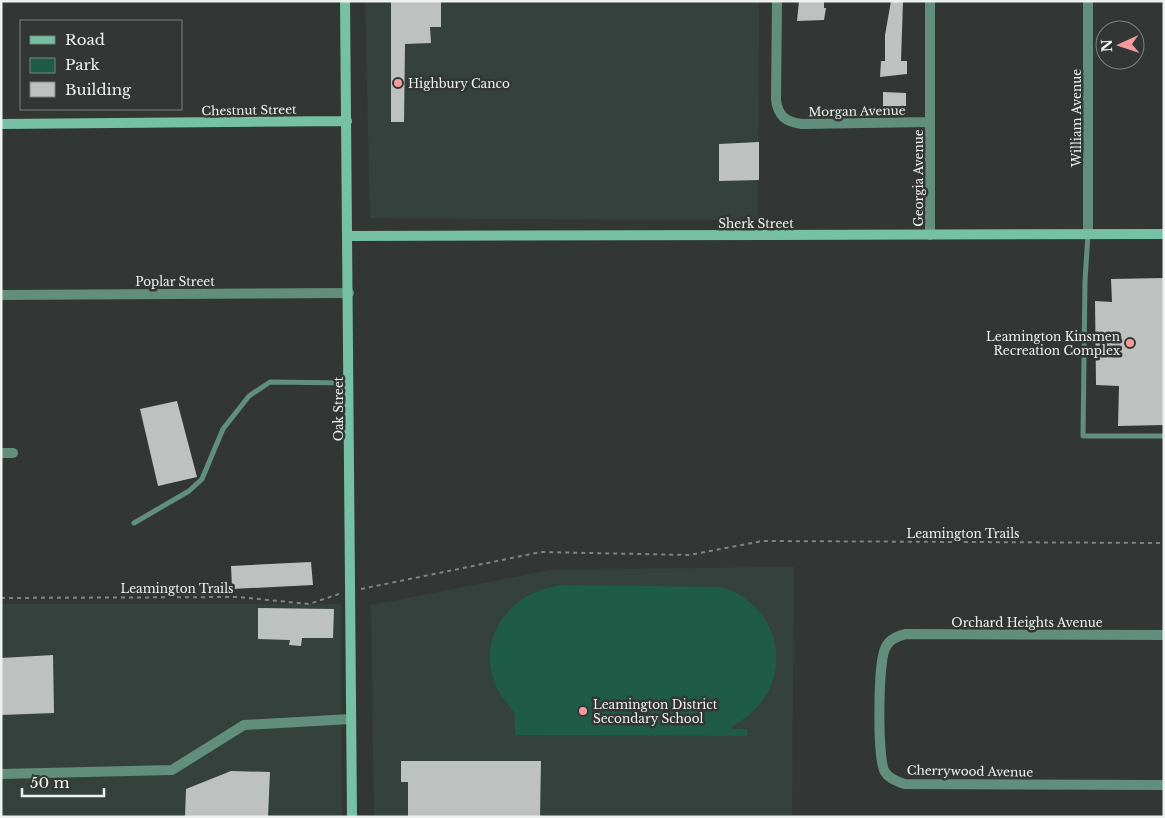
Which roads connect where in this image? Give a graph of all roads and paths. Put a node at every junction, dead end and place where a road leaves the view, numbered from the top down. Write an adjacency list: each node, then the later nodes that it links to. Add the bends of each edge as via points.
1 (345, 1): 5 (street, Oak Street)
2 (776, 1): 6 (street, Morgan Avenue, via 776,100 777,110 784,119 802,124)
3 (930, 1): 6 (street, Georgia Avenue)
4 (1088, 1): 8 (street, William Avenue)
5 (347, 121): 7 (street, Chestnut Street); 11 (street, Oak Street)
6 (930, 122): 10 (street, Georgia Avenue)
7 (1, 124)
8 (1088, 234): 9 (street, Sherk Street); 10 (street, Sherk Street); 15 (lane, via 1083,436)
9 (1164, 234)
10 (930, 235): 11 (street, Sherk Street)
11 (348, 236): 12 (street, Oak Street)
12 (349, 293): 13 (street, Poplar Street); 14 (street, Oak Street)
13 (1, 295)
14 (350, 383): 18 (lane, via 270,382 249,396 223,430 202,479 182,496); 20 (street, Oak Street)
15 (1164, 436)
16 (1, 453): 17 (street)
17 (13, 453)
18 (134, 523)
19 (1164, 543): 20 (path, Leamington Trails, via 763,541 690,555 541,552)
20 (351, 591): 21 (path, Leamington Trails, via 309,604 238,597); 24 (street, Oak Street)
21 (1, 598)
22 (1164, 635): 23 (street, Orchard Heights Avenue, via 906,634)
23 (891, 640): 26 (street, Cherrywood Avenue, via 885,647 881,667 881,754 882,765 893,780 904,784)
24 (351, 718): 25 (street, via 244,725 172,770); 27 (street, Oak Street)
25 (1, 774)
26 (1164, 785)
27 (352, 817)

